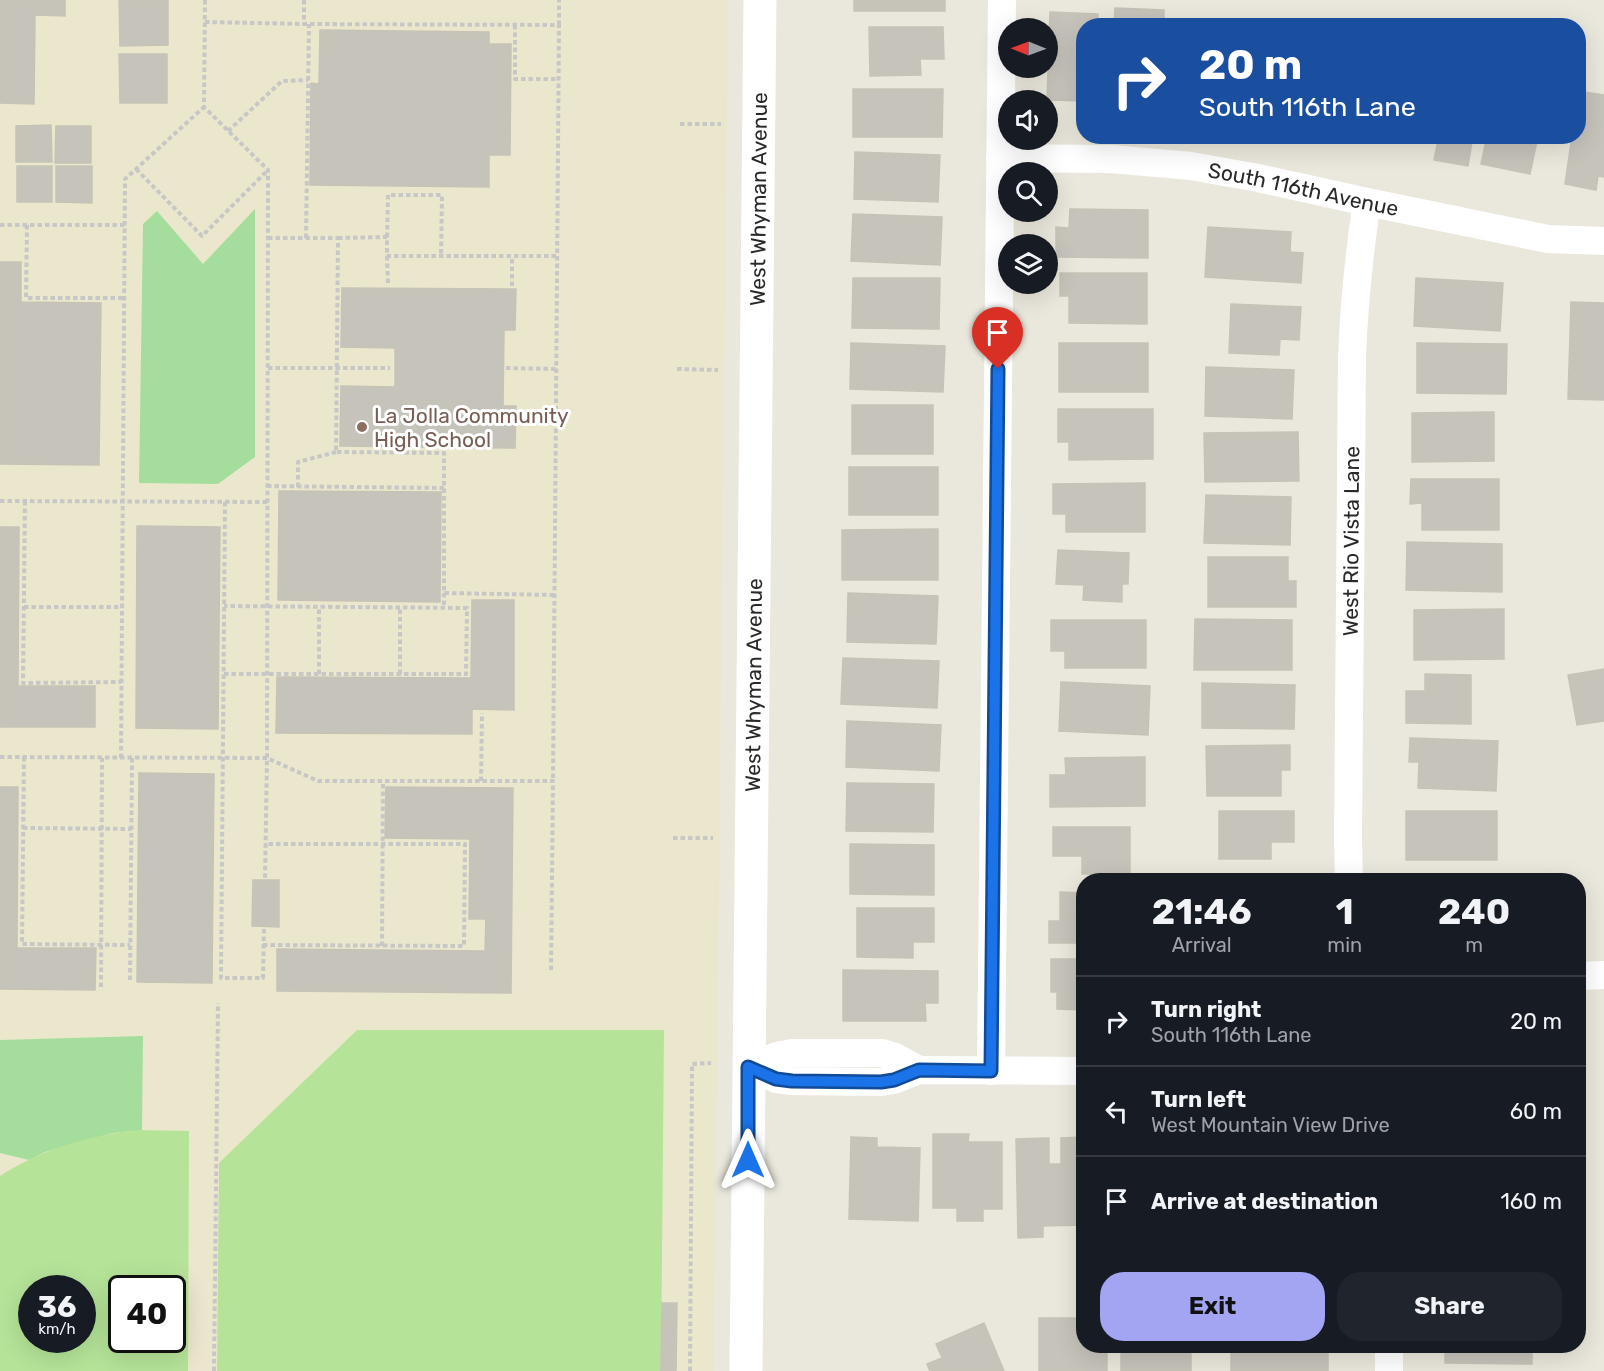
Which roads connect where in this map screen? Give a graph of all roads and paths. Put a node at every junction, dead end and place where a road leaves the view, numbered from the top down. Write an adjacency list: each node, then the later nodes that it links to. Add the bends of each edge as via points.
1 (205, 0): 6 (path)
2 (304, 0): 7 (path)
3 (559, 0): 9 (path)
4 (760, 0): 97 (street, West Whyman Avenue)
5 (1002, 0): 16 (street)
6 (205, 22): 7 (path); 12 (path)
7 (306, 24): 8 (path); 11 (path)
8 (516, 25): 9 (path); 10 (path, via 515,80)
9 (559, 25): 10 (path)
10 (558, 79): 29 (path)
11 (308, 80): 15 (path, via 282,81); 25 (path)
12 (204, 107): 15 (path); 17 (path)
13 (680, 124): 14 (path)
14 (721, 124)
15 (228, 131): 18 (path)
16 (1000, 158): 19 (street, South 116th Avenue, via 1152,161 1226,172); 98 (street)
17 (136, 169): 18 (path, via 202,236); 22 (path, via 125,179)
18 (268, 170): 24 (path)
19 (1367, 202): 27 (street, South 116th Avenue, via 1548,239); 83 (street, West Rio Vista Lane, via 1353,347)
20 (0, 225): 21 (path)
21 (27, 225): 22 (path); 34 (path, via 26,298)
22 (125, 225): 34 (path)
23 (387, 237): 26 (path); 28 (path); 30 (path, via 388,195 442,195)
24 (268, 238): 25 (path); 35 (path)
25 (306, 238): 26 (path)
26 (338, 238): 36 (path)
27 (1604, 241)
28 (387, 256): 30 (path); 32 (path)
29 (558, 256): 31 (path); 39 (path)
30 (441, 257): 31 (path)
31 (512, 257): 33 (path)
32 (388, 285)
33 (512, 286)
34 (124, 298): 48 (path)
35 (268, 368): 36 (path); 43 (path)
36 (337, 368): 37 (path); 42 (path)
37 (390, 368)
38 (506, 368): 39 (path)
39 (557, 369): 52 (path)
40 (677, 369): 41 (path)
41 (718, 370)
42 (336, 452): 44 (path, via 298,462); 45 (path, via 444,453)
43 (267, 486): 44 (path); 50 (path)
44 (298, 487): 45 (path)
45 (444, 488): 51 (path)
46 (0, 501): 47 (path)
47 (25, 501): 48 (path); 54 (path)
48 (123, 501): 49 (path); 55 (path)
49 (225, 502): 50 (path); 53 (path)
50 (267, 502): 56 (path)
51 (444, 593): 52 (path); 59 (path)
52 (555, 595): 75 (path)
53 (224, 606): 56 (path); 60 (path)
54 (24, 607): 55 (path); 64 (path, via 23,682)
55 (122, 607): 64 (path)
56 (267, 607): 57 (path); 61 (path)
57 (320, 607): 58 (path); 62 (path)
58 (400, 607): 59 (path); 63 (path)
59 (444, 608): 63 (path, via 467,608 466,674)
60 (224, 674): 61 (path); 71 (path)
61 (267, 674): 62 (path); 72 (path)
62 (319, 674): 63 (path)
63 (399, 674)
64 (121, 682): 69 (path)
65 (482, 713): 74 (path)
66 (0, 758): 67 (path)
67 (24, 758): 68 (path); 76 (path)
68 (102, 758): 69 (path); 77 (path)
69 (121, 758): 70 (path)
70 (132, 758): 71 (path); 78 (path)
71 (223, 758): 72 (path); 88 (path, via 221,978 263,978)
72 (267, 758): 73 (path, via 318,781); 81 (path)
73 (383, 781): 74 (path); 82 (path)
74 (481, 782): 75 (path)
75 (553, 782): 90 (path)
76 (23, 828): 77 (path); 86 (path, via 22,944)
77 (102, 829): 78 (path); 86 (path)
78 (131, 829): 87 (path)
79 (673, 838): 80 (path)
80 (713, 838)
81 (265, 844): 82 (path); 84 (path)
82 (383, 844): 89 (path); 89 (path, via 465,844 464,946)
83 (1349, 873)
84 (265, 879)
85 (264, 927): 88 (path)
86 (101, 945): 87 (path); 94 (path)
87 (130, 945): 93 (path)
88 (263, 945): 89 (path)
89 (382, 946)
90 (550, 971)
91 (1604, 975): 92 (street)
92 (1586, 976)
93 (130, 980)
94 (101, 987)
95 (218, 1003): 101 (path)
96 (711, 1064): 102 (path, via 692,1064)
97 (748, 1067): 98 (street, via 792,1081 881,1082 919,1070); 103 (street, West Whyman Avenue)
98 (991, 1071): 99 (street)
99 (1076, 1071)
100 (1389, 1353): 104 (street)
101 (214, 1371)
102 (690, 1371)
103 (746, 1371)
104 (1389, 1371)

